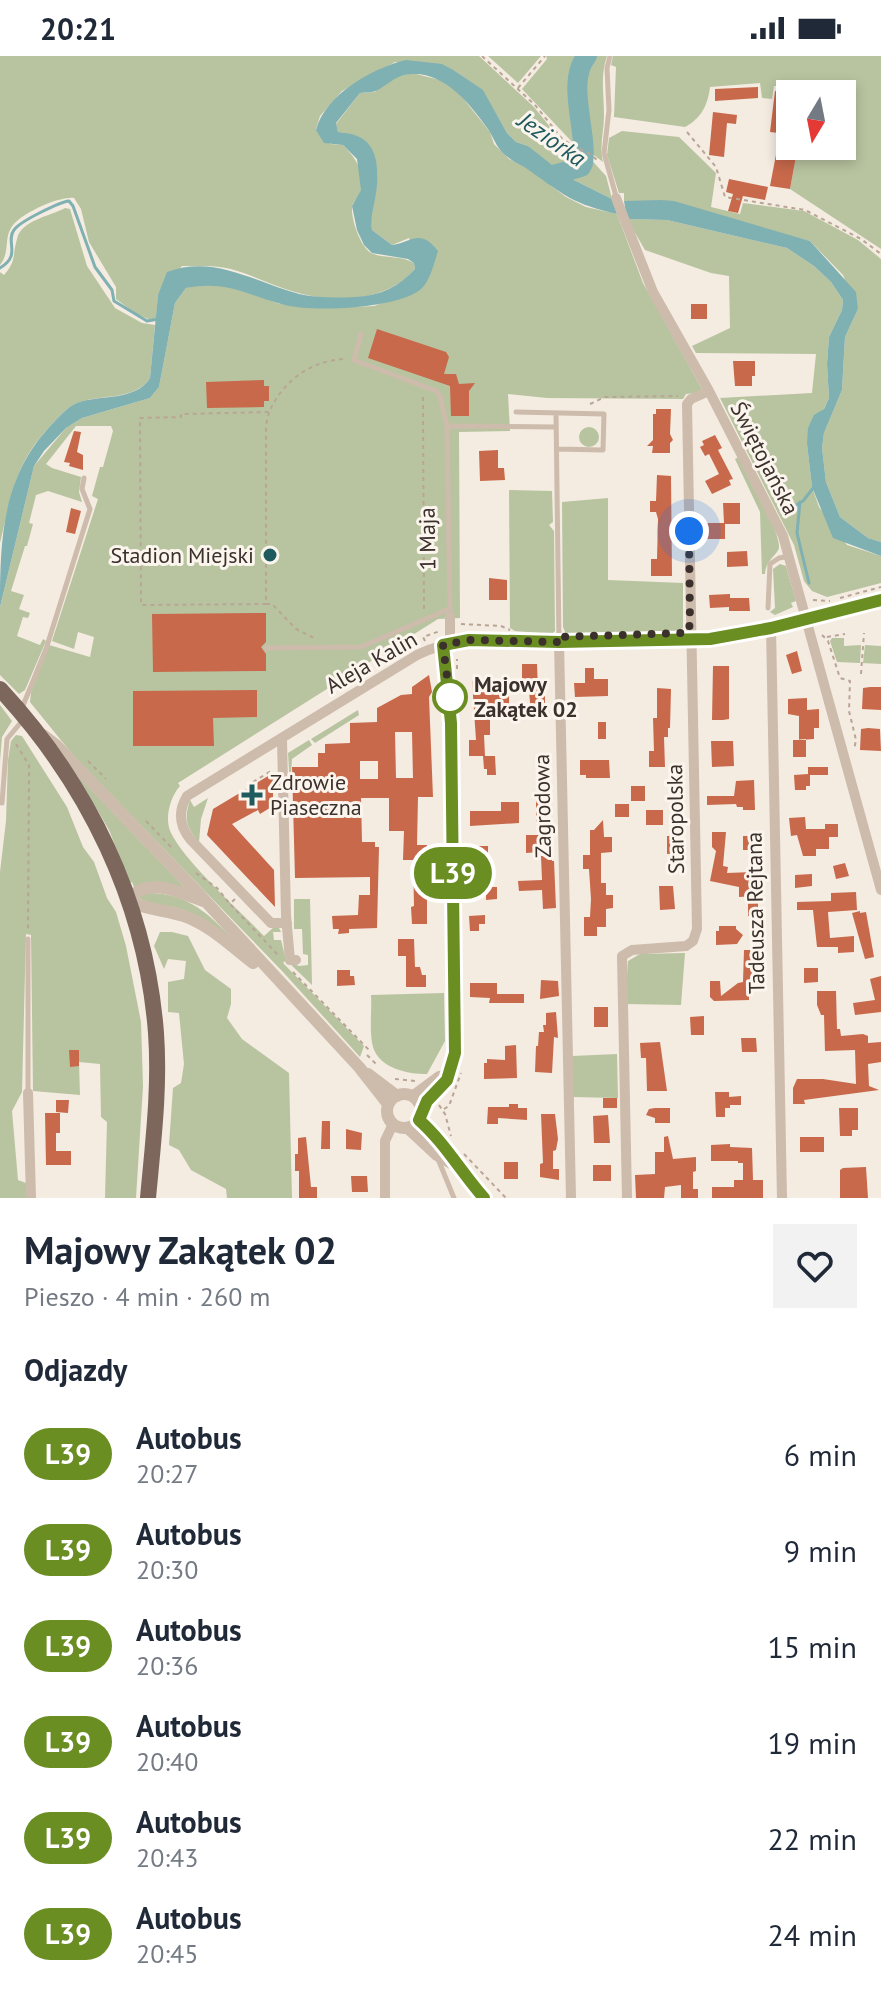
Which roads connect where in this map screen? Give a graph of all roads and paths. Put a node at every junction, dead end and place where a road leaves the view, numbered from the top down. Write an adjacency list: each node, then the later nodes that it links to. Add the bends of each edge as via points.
1 (482, 56): 4 (path)
2 (545, 56): 4 (path)
3 (610, 56): 7 (lane, Świętojańska, via 604,153)
4 (517, 89): 6 (path, via 563,140)
5 (687, 132): 8 (path, via 716,167 725,197 805,210)
6 (590, 154)
7 (616, 198): 12 (street, Świętojańska, via 653,292)
8 (881, 254)
9 (361, 334): 10 (lane)
10 (354, 360): 11 (lane); 14 (path, via 313,365 284,388)
11 (423, 386): 18 (lane, via 440,396); 29 (path)
12 (709, 391): 13 (street); 22 (street, Świętojańska)
13 (691, 399): 17 (path, via 605,397); 38 (street, Staropolska)
14 (269, 412): 26 (path); 26 (path, via 140,418 141,605)
15 (516, 412): 16 (lane)
16 (556, 413): 17 (lane); 19 (lane, Zagrodowa)
17 (577, 414): 20 (lane, via 604,414 603,450)
18 (447, 426): 19 (lane); 28 (lane, 1 Maja)
19 (556, 427): 20 (lane, Zagrodowa)
20 (557, 449): 39 (lane, Zagrodowa)
21 (84, 478): 47 (lane, via 82,489 90,509)
22 (790, 556): 27 (lane, via 770,564); 30 (street, Świętojańska)
23 (881, 587): 25 (path, via 836,601)
24 (881, 600): 30 (street, Aleja Kalin)
25 (810, 601)
26 (266, 604): 42 (path, via 296,629)
27 (768, 608)
28 (449, 613): 29 (lane); 40 (street, 1 Maja)
29 (424, 619): 42 (lane, via 361,647)
30 (808, 619): 33 (street, Aleja Kalin); 56 (street, Świętojańska)
31 (483, 624): 35 (path)
32 (819, 626): 37 (path)
33 (771, 628): 38 (street, Aleja Kalin); 91 (street, Tadeusza Rejtana)
34 (864, 633): 45 (path)
35 (516, 634)
36 (845, 634): 37 (path)
37 (826, 637): 50 (path, via 840,678 850,681)
38 (691, 641): 39 (street, Aleja Kalin); 90 (street, Staropolska, via 697,929 686,946 632,950 622,956)
39 (559, 642): 40 (street, Aleja Kalin); 89 (street, Zagrodowa)
40 (447, 644): 49 (street, Aleja Kalin, via 417,655); 69 (street, 1 Maja, via 455,1053)
41 (266, 648): 42 (lane)
42 (333, 648)
43 (457, 659): 44 (path)
44 (457, 673)
45 (861, 674)
46 (0, 689): 47 (main road)
47 (27, 719): 48 (lane); 58 (main road, via 96,822); 59 (street)
48 (8, 735): 55 (lane); 63 (path, via 29,765)
49 (282, 739): 57 (street, Aleja Kalin, via 187,796 181,809 183,829); 61 (street)
50 (854, 757)
51 (259, 769): 53 (path)
52 (271, 771): 53 (path)
53 (264, 775): 54 (path)
54 (253, 782)
55 (2, 803)
56 (881, 890)
57 (242, 893): 61 (street, via 271,923); 64 (path, via 230,904)
58 (128, 901): 59 (street, via 138,890 155,887); 60 (street); 62 (main road)
59 (203, 901): 66 (street)
60 (155, 911): 62 (street); 66 (street, via 198,923)
61 (287, 923): 65 (street)
62 (138, 933): 84 (main road, via 156,1033)
63 (28, 939): 72 (lane)
64 (283, 961)
65 (292, 964): 67 (path)
66 (275, 979): 75 (street)
67 (369, 1050)
68 (461, 1071): 76 (path)
69 (447, 1074): 73 (street); 77 (street, 1 Maja)
70 (395, 1079): 71 (path)
71 (421, 1082)
72 (28, 1093): 83 (street)
73 (412, 1096): 75 (street); 77 (street)
74 (435, 1099): 76 (path)
75 (393, 1100): 78 (street, via 387,1115)
76 (443, 1110): 79 (path)
77 (416, 1119): 78 (street); 81 (street); 82 (street, via 451,1153)
78 (393, 1124): 85 (street, via 385,1141)
79 (453, 1139)
80 (462, 1152): 88 (path)
81 (437, 1155): 82 (street); 86 (lane)
82 (455, 1165): 87 (street)
83 (31, 1198)
84 (148, 1198)
85 (385, 1198)
86 (454, 1198)
87 (484, 1198)
88 (506, 1198)
89 (571, 1198)
90 (627, 1198)
91 (782, 1198)

